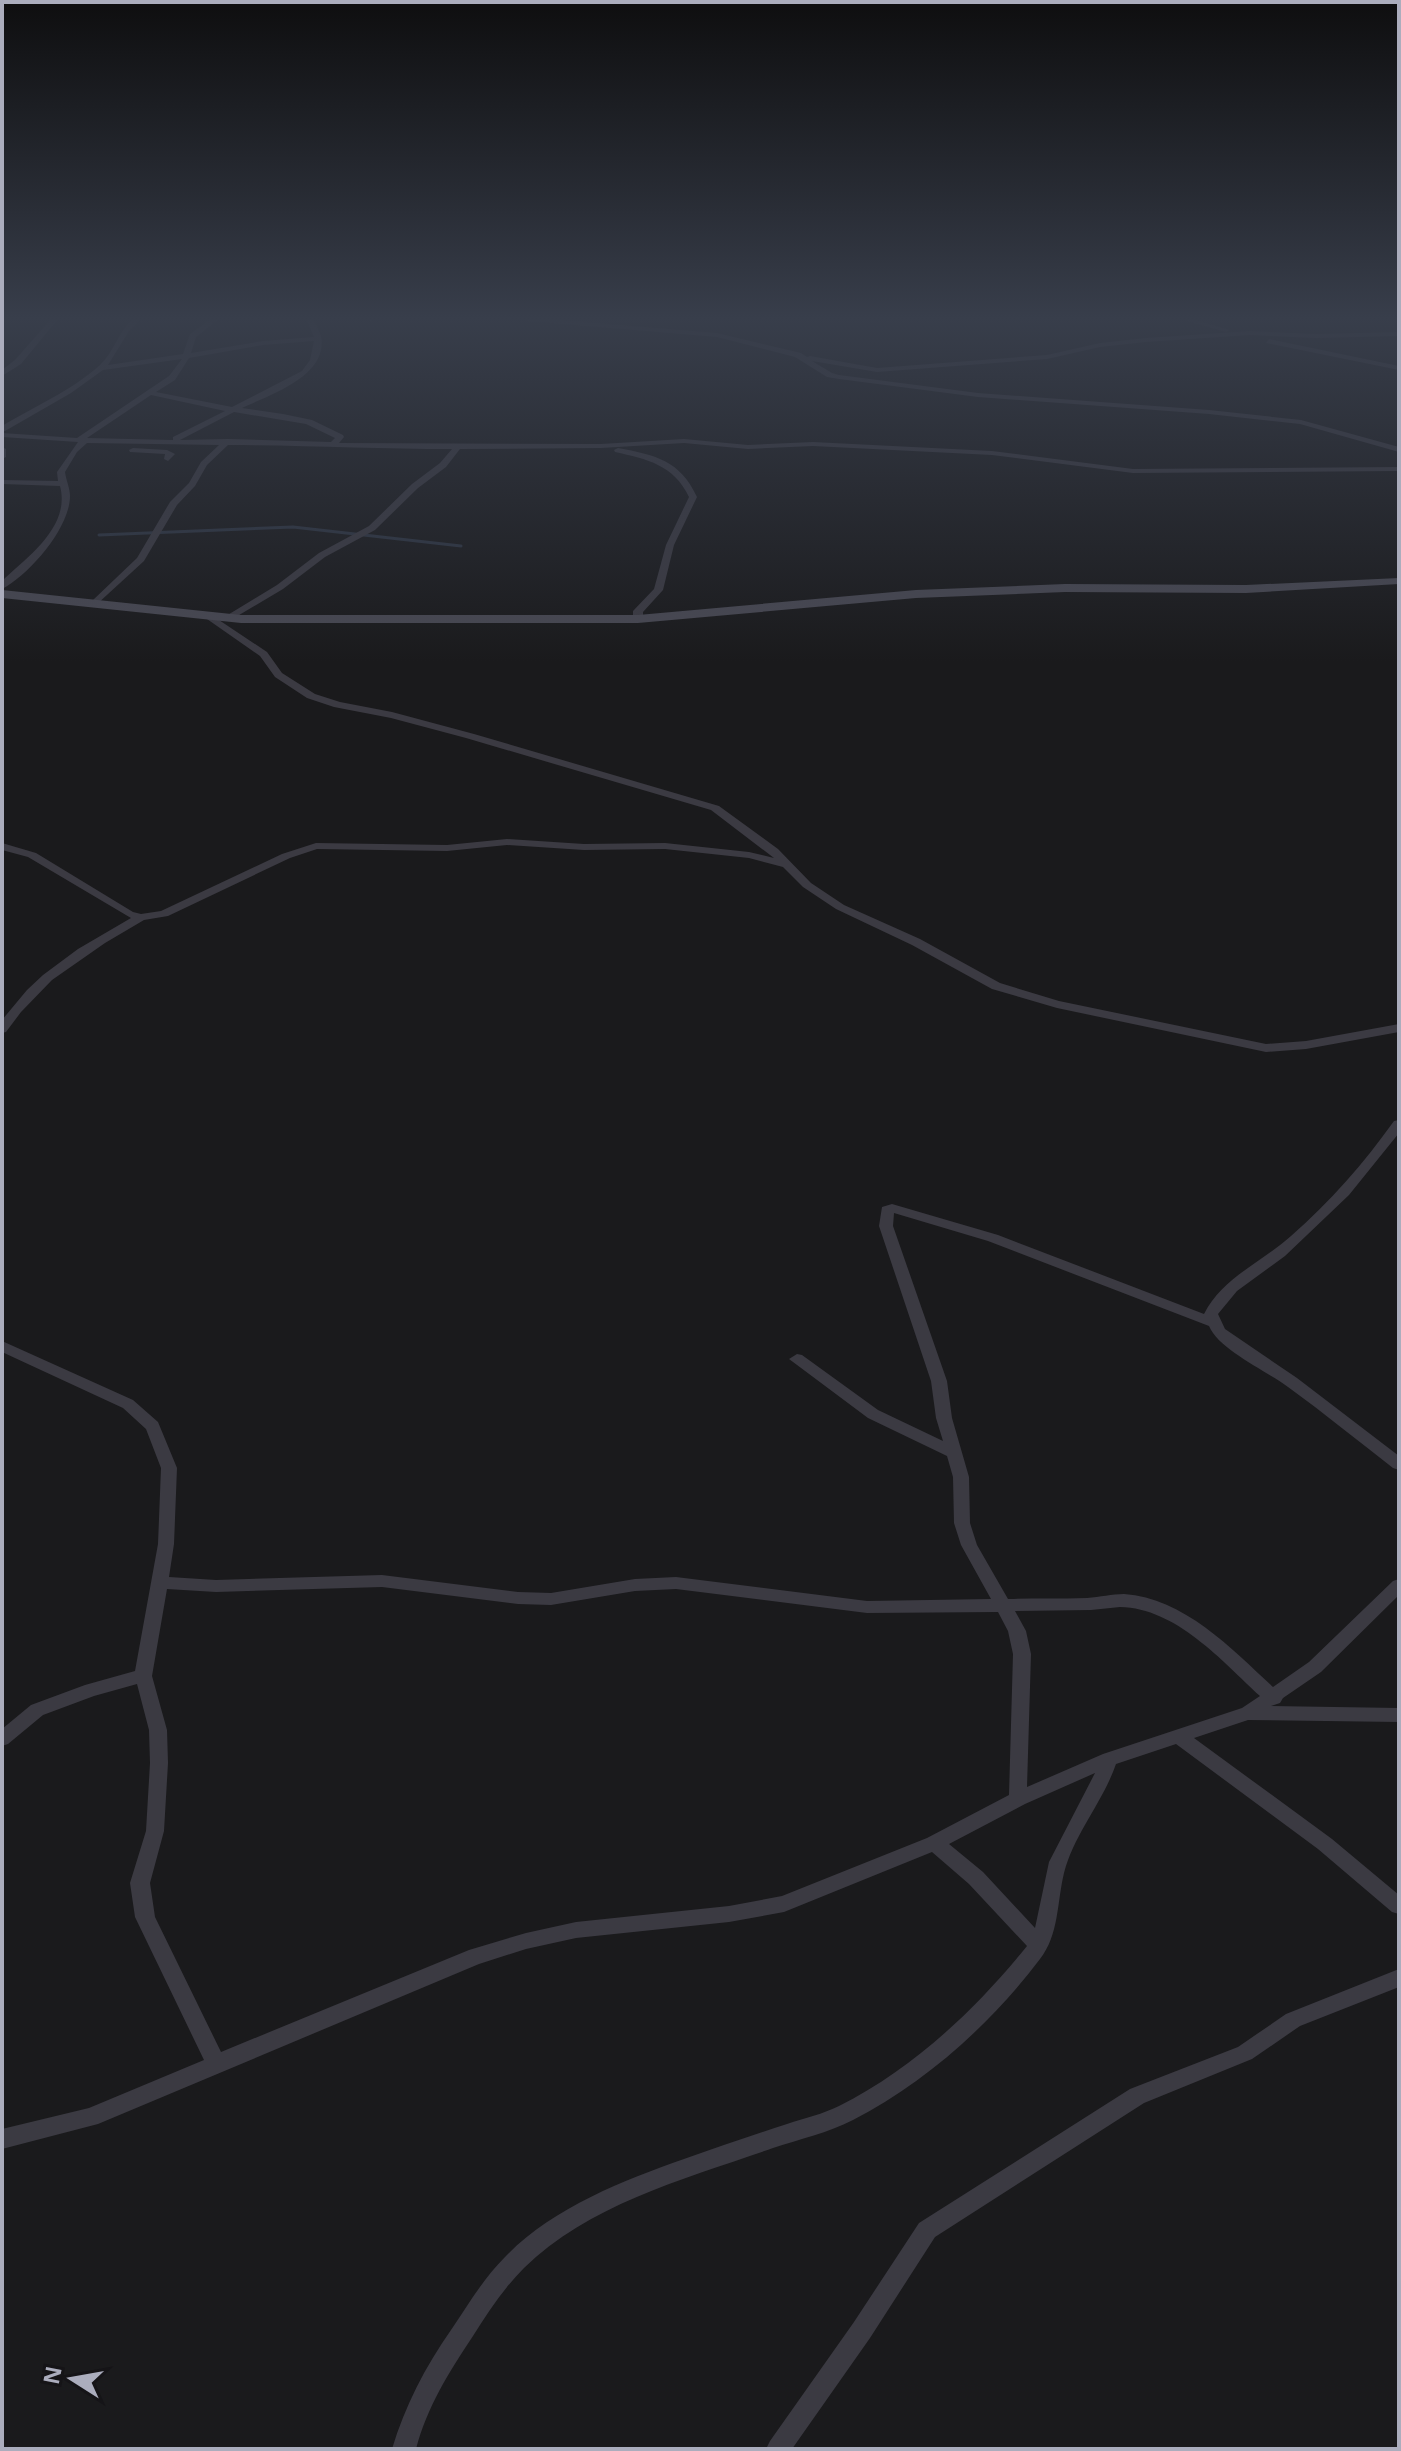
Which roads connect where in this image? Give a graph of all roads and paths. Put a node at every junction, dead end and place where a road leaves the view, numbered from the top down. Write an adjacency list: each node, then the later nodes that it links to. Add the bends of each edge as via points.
1 (16, 433): 6 (street)
2 (92, 433): 6 (street)
3 (187, 433): 7 (street)
4 (332, 433): 10 (street, via 339,437)
5 (1341, 433): 14 (street)
6 (82, 440): 9 (street); 19 (street, via 59,477)
7 (172, 441): 8 (street); 9 (street)
8 (228, 441): 10 (street); 23 (street, via 173,504 124,578)
9 (128, 442): 16 (street, via 126,448 171,453)
10 (333, 445): 12 (street)
11 (601, 446): 12 (street); 17 (street, via 676,441 748,447 838,445 992,453 1142,471); 26 (street, via 672,468 684,477 693,497 670,545 658,590 638,611)
12 (457, 448): 25 (street, via 372,528)
13 (2, 449): 15 (street)
14 (1399, 450)
15 (2, 457)
16 (168, 459)
17 (1399, 469)
18 (2, 482): 19 (street)
19 (62, 484): 21 (street, via 64,513 54,536)
20 (1399, 581): 26 (street, via 916,594)
21 (2, 586)
22 (2, 594): 23 (street)
23 (96, 602): 24 (street)
24 (210, 617): 25 (street); 28 (street, via 264,654 278,675 311,696 715,808)
25 (229, 618): 26 (street)
26 (638, 619)
27 (2, 846): 29 (street, via 32,855)
28 (788, 864): 29 (street, via 665,846 316,846 164,914); 30 (street, via 807,885 840,907 916,942 978,979 1057,1004 1266,1048)
29 (141, 917): 31 (street, via 70,957 35,988)
30 (1399, 1028)
31 (2, 1029)
32 (1399, 1124): 33 (street, via 1374,1160 1313,1222 1221,1298)
33 (1212, 1322): 36 (street, via 993,1238 887,1210 886,1226 939,1381); 37 (street, via 1233,1343)
34 (2, 1346): 38 (street, via 128,1404 153,1426 169,1468 166,1544)
35 (797, 1359): 36 (street, via 873,1414)
36 (955, 1453): 40 (street, via 962,1523)
37 (1399, 1464)
38 (158, 1582): 40 (street, via 216,1586 382,1581 551,1599 676,1583 867,1607); 41 (street)
39 (1399, 1585): 42 (street, via 1315,1667)
40 (1003, 1605): 42 (street, via 1125,1600 1155,1607 1198,1631); 48 (street, via 1022,1654)
41 (143, 1676): 46 (street, via 37,1710); 53 (street, via 158,1730 159,1763 155,1831 140,1883 145,1917)
42 (1274, 1698): 43 (street)
43 (1248, 1713): 44 (street); 45 (street)
44 (1399, 1715)
45 (1177, 1735): 47 (street); 50 (street)
46 (2, 1739)
47 (1109, 1759): 48 (street); 51 (street, via 1057,1864)
48 (1018, 1799): 49 (street)
49 (934, 1843): 51 (street, via 976,1878); 53 (street, via 784,1904 576,1930 476,1956)
50 (1399, 1906)
51 (1039, 1946): 55 (street, via 949,2041 844,2114 664,2175 555,2229 494,2286 410,2423)
52 (1399, 1978): 56 (street, via 1293,2020 1245,2053 1137,2096 927,2230)
53 (216, 2064): 54 (street, via 91,2117)
54 (2, 2139)
55 (404, 2449)
56 (778, 2449)

